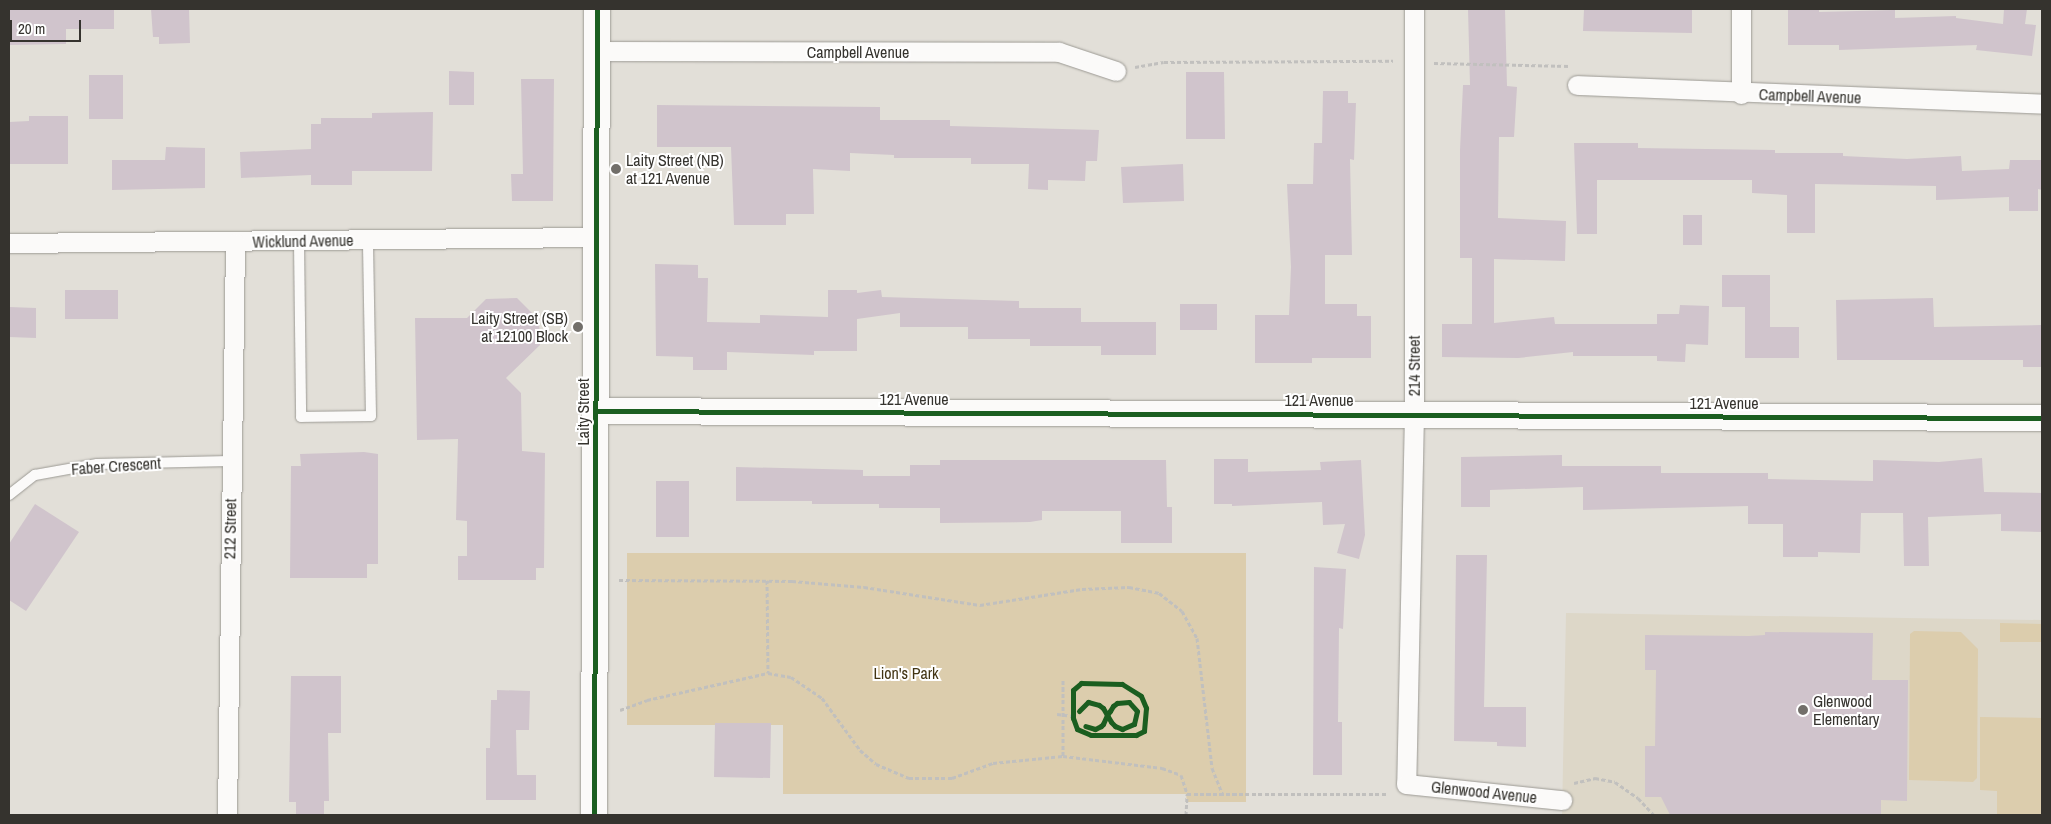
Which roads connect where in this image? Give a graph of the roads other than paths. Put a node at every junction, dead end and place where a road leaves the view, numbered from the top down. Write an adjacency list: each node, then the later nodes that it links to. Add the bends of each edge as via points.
1 (597, 9): 4 (street, Laity Street)
2 (1414, 9): 15 (street, 214 Street)
3 (1741, 9): 7 (street)
4 (597, 51): 5 (street, Campbell Avenue, via 1059,52); 9 (street, Laity Street)
5 (1116, 71)
6 (1577, 85): 7 (street, Campbell Avenue)
7 (1740, 94): 8 (street, Campbell Avenue)
8 (2042, 104)
9 (596, 237): 10 (street, Wicklund Avenue); 14 (street, Laity Street)
10 (368, 240): 12 (street, Wicklund Avenue); 12 (lane, via 371,416 301,417)
11 (9, 242): 13 (street, Wicklund Avenue)
12 (299, 242): 13 (street, Wicklund Avenue)
13 (235, 243): 17 (street, 212 Street)
14 (596, 411): 15 (street, 121 Avenue); 22 (street, Laity Street)
15 (1414, 413): 16 (street, 121 Avenue); 19 (street, 214 Street)
16 (2042, 418)
17 (230, 461): 18 (lane, Faber Crescent, via 97,464 35,475); 21 (street, 212 Street)
18 (9, 495)
19 (1400, 788): 20 (street, Glenwood Avenue)
20 (1564, 792)
21 (226, 815)
22 (594, 815)

